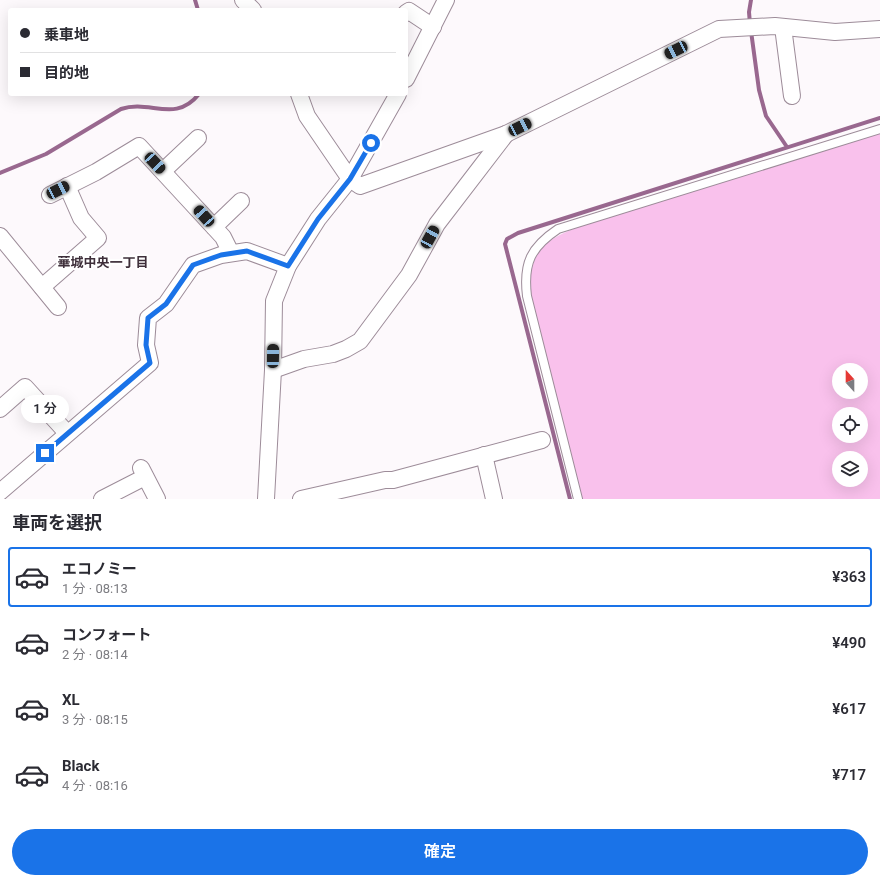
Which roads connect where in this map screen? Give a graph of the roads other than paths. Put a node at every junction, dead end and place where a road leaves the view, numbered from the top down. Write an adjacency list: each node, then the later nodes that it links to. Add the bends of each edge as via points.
1 (243, 0): 3 (street)
2 (446, 0): 5 (street)
3 (251, 8)
4 (408, 12): 5 (street)
5 (433, 26): 8 (street)
6 (783, 27): 7 (street, via 835,32); 11 (street); 13 (street, via 719,29)
7 (880, 29)
8 (408, 75)
9 (300, 96): 16 (street, via 307,116)
10 (397, 96): 16 (street)
11 (792, 96)
12 (880, 129): 37 (lane, via 558,230 543,240 526,267 526,296)
13 (506, 134): 16 (street, via 360,186); 26 (street, via 437,224 409,275 360,341 333,354 304,359)
14 (198, 138): 15 (street)
15 (162, 171): 17 (street, via 139,146); 20 (street)
16 (350, 179): 23 (street, via 318,219)
17 (67, 186): 18 (street); 24 (street, via 81,218 98,238)
18 (50, 195)
19 (241, 201): 20 (street)
20 (214, 227): 22 (street)
21 (0, 236): 24 (street)
22 (232, 253): 23 (street, via 247,251); 28 (street, via 193,265 166,304 148,318 146,345 150,363)
23 (288, 266): 26 (street, via 274,301)
24 (42, 287): 25 (street)
25 (58, 307)
26 (273, 370): 34 (street)
27 (0, 409): 28 (street, via 25,387)
28 (67, 433): 31 (street)
29 (542, 440): 30 (street)
30 (484, 455): 35 (street, via 393,480); 36 (street)
31 (0, 492)
32 (102, 499): 33 (street, via 142,472)
33 (157, 499)
34 (266, 499)
35 (301, 499)
36 (494, 499)
37 (578, 499)

